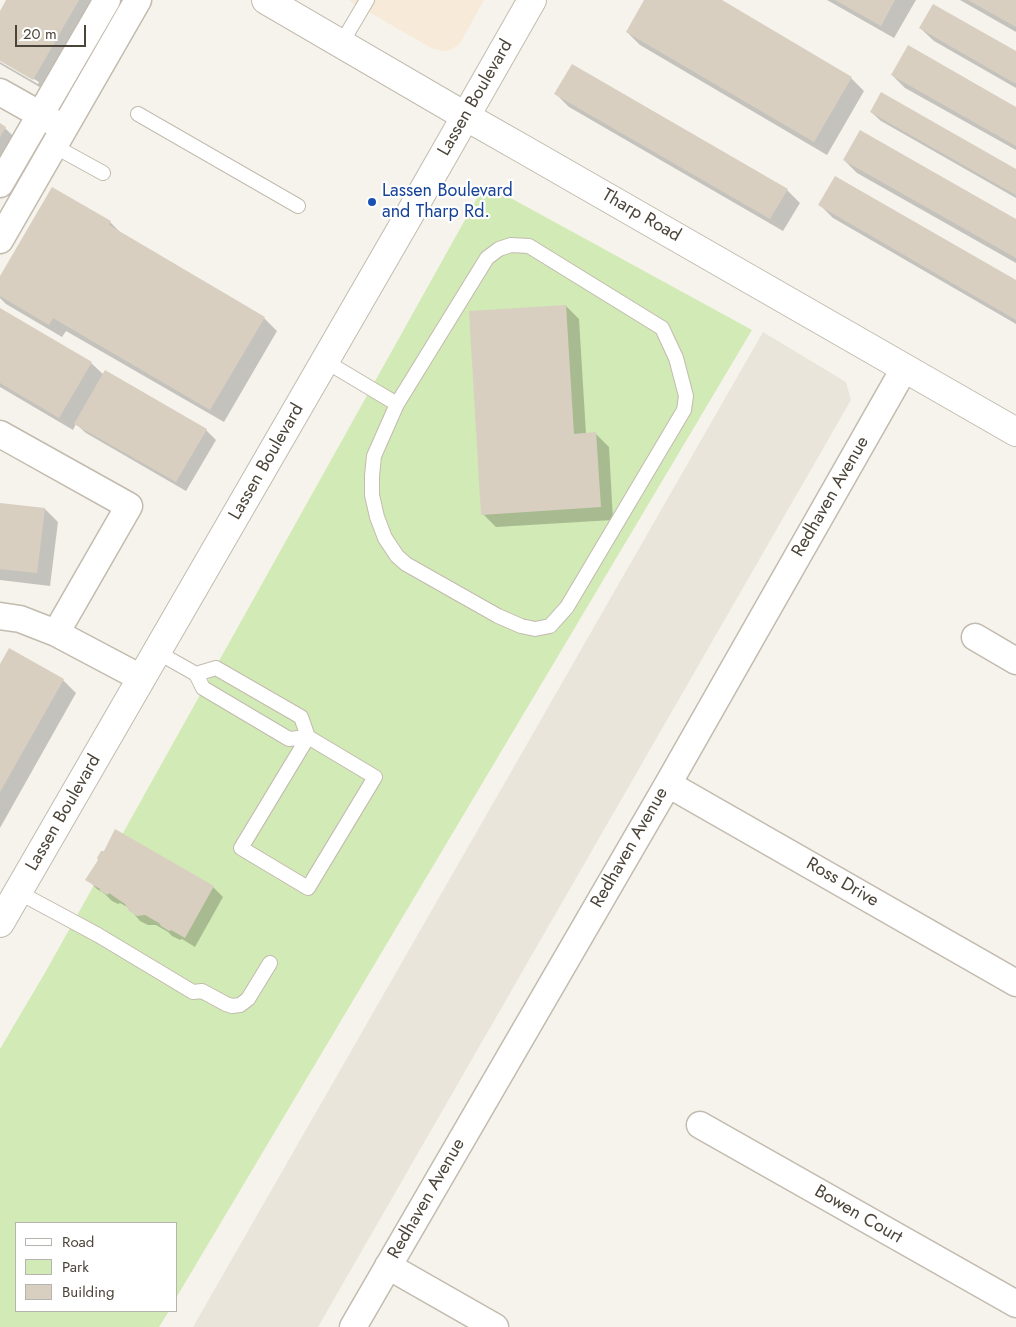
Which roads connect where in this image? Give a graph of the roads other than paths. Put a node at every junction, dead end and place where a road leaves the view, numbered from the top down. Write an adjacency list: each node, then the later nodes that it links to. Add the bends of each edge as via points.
1 (107, 0): 9 (street)
2 (138, 0): 11 (street)
3 (266, 0): 6 (street, Tharp Road)
4 (366, 0): 6 (lane)
5 (532, 0): 10 (street, Lassen Boulevard)
6 (341, 44): 10 (street, Tharp Road)
7 (0, 92): 9 (street)
8 (138, 114): 14 (lane)
9 (40, 115): 11 (street); 13 (street)
10 (465, 116): 16 (street, Lassen Boulevard); 17 (street, Tharp Road)
11 (59, 137): 12 (lane); 15 (street)
12 (103, 173)
13 (0, 184)
14 (298, 206)
15 (0, 240)
16 (325, 361): 18 (lane); 24 (street, Lassen Boulevard)
17 (904, 369): 19 (street, Tharp Road); 29 (street, Redhaven Avenue)
18 (397, 404): 18 (lane, via 374,456 372,476 372,495 385,538 406,564 498,616 535,628 550,626 567,607 684,410 686,396 676,358 662,328 528,246 511,245 487,258)
19 (1016, 432)
20 (0, 434): 22 (street, via 128,506)
21 (0, 616): 22 (street, via 20,618)
22 (56, 633): 27 (street)
23 (975, 637): 25 (street)
24 (157, 652): 26 (lane); 27 (street, Lassen Boulevard)
25 (1016, 661)
26 (196, 674): 28 (lane, via 203,688 289,739); 28 (lane, via 216,668 301,717)
27 (141, 678): 30 (street, Lassen Boulevard)
28 (308, 737): 28 (lane, via 375,777 308,888 241,848)
29 (668, 784): 33 (street, Ross Drive); 35 (street, Redhaven Avenue)
30 (18, 892): 31 (street, Lassen Boulevard); 32 (lane, via 193,992 202,991 232,1006 248,999)
31 (0, 923)
32 (270, 963)
33 (1016, 983)
34 (700, 1125): 36 (street, Bowen Court)
35 (388, 1266): 37 (street, Redhaven Avenue); 38 (street)
36 (1016, 1304)
37 (353, 1327)
38 (495, 1327)

